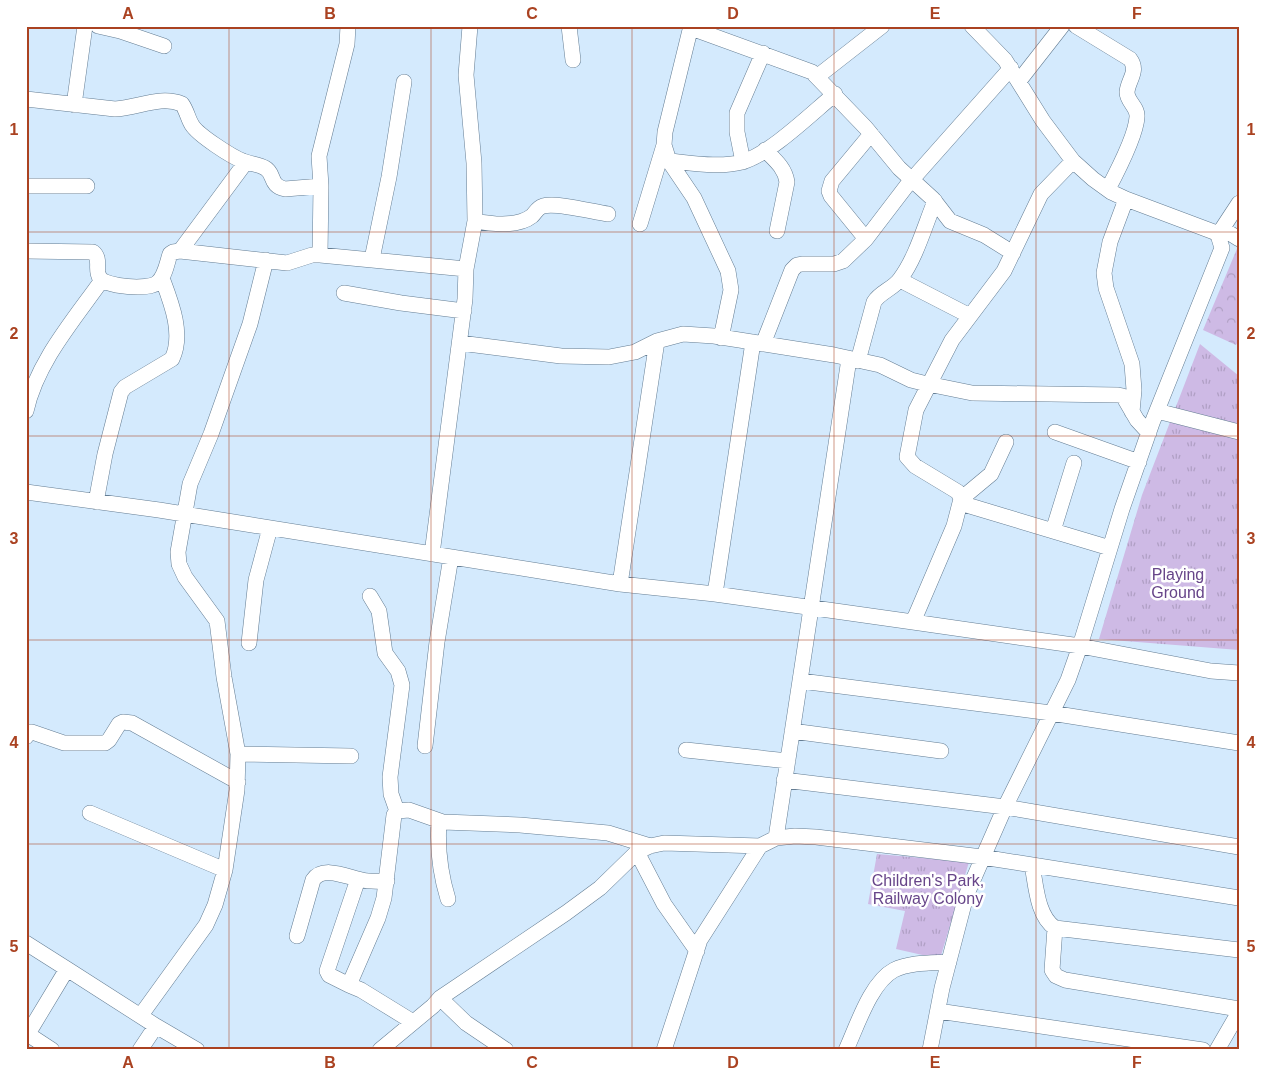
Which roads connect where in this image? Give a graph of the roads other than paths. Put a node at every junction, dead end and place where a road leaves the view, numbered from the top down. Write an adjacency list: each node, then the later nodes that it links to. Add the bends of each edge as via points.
1 (85, 26): 19 (street)
2 (98, 26): 11 (street)
3 (348, 26): 30 (street, via 347,44 319,156)
4 (470, 26): 36 (street, via 466,75 474,163)
5 (569, 26): 13 (street)
6 (882, 26): 15 (street)
7 (972, 26): 14 (street)
8 (1062, 26): 14 (street)
9 (1076, 26): 31 (street, via 1134,64 1127,93 1138,116)
10 (691, 27): 12 (street); 21 (street)
11 (164, 46)
12 (762, 53): 15 (street, via 803,67); 26 (street, via 737,113)
13 (573, 60)
14 (1015, 75): 24 (street, via 1043,121); 27 (street)
15 (818, 76): 17 (street)
16 (404, 82): 46 (street)
17 (834, 94): 20 (street); 22 (street)
18 (26, 99): 19 (street)
19 (74, 104): 25 (street, via 121,109 153,101 182,104 192,124 206,139)
20 (872, 134): 27 (street, via 899,168); 40 (street, via 832,181 829,191)
21 (664, 145): 23 (street); 37 (street)
22 (765, 150): 26 (street); 38 (street, via 786,175)
23 (669, 161): 26 (street); 55 (street, via 694,198 728,271 731,290)
24 (1073, 161): 31 (street); 44 (street, via 1041,194)
25 (246, 162): 30 (street, via 270,171 279,188); 43 (street)
26 (743, 162)
27 (913, 179): 33 (street); 40 (street)
28 (26, 186): 29 (street)
29 (87, 186)
30 (321, 186): 45 (street)
31 (1108, 189): 32 (street)
32 (1126, 199): 39 (street); 64 (street, via 1110,242 1104,273 1132,364)
33 (935, 200): 44 (street, via 950,221); 51 (street)
34 (1239, 203): 39 (street)
35 (608, 214): 36 (street, via 545,205 532,216 510,223 499,225)
36 (475, 221): 48 (street)
37 (640, 224)
38 (777, 231)
39 (1220, 232): 41 (street); 63 (street, via 1222,248)
40 (866, 239): 58 (street, via 843,261 797,265)
41 (1239, 239)
42 (26, 251): 50 (street, via 93,252 98,259)
43 (180, 251): 47 (street); 49 (street, via 170,254)
44 (1013, 252): 54 (street, via 1004,271)
45 (320, 255): 46 (street); 47 (street, via 288,263)
46 (372, 259): 48 (street)
47 (266, 260): 74 (street, via 250,324 190,484)
48 (466, 269): 53 (street)
49 (162, 278): 50 (street, via 157,284 140,288); 73 (street, via 176,325 175,354 120,392)
50 (102, 280): 61 (street)
51 (900, 280): 54 (street); 59 (street, via 874,302)
52 (344, 293): 53 (street)
53 (464, 311): 57 (street)
54 (970, 316): 60 (street, via 952,340)
55 (721, 338): 56 (street, via 683,334); 58 (street)
56 (657, 341): 57 (street, via 622,356 593,358); 80 (street)
57 (460, 343): 78 (street)
58 (758, 343): 59 (street); 81 (street)
59 (854, 360): 60 (street, via 880,365 911,380); 83 (street)
60 (929, 384): 64 (street, via 972,393 1118,395 1123,396); 72 (street, via 916,410 907,457 909,462 958,492)
61 (30, 386): 62 (street)
62 (26, 411)
63 (1157, 411): 66 (street); 67 (street)
64 (1132, 412): 67 (street)
65 (1055, 432): 69 (street)
66 (1239, 432)
67 (1149, 433): 69 (street)
68 (1006, 442): 72 (street, via 991,474)
69 (1139, 462): 77 (street)
70 (1074, 463): 76 (street)
71 (26, 492): 73 (street)
72 (961, 501): 76 (street); 84 (street, via 954,526)
73 (96, 502): 74 (street)
74 (185, 515): 75 (street); 96 (street, via 179,564 217,621)
75 (270, 528): 78 (street); 85 (street, via 256,580)
76 (1053, 531): 77 (street)
77 (1110, 548): 86 (street)
78 (432, 554): 79 (street)
79 (451, 558): 80 (street); 93 (street)
80 (620, 584): 81 (street)
81 (715, 594): 83 (street)
82 (370, 596): 102 (street, via 379,611 385,653 402,685 390,777)
83 (812, 608): 84 (street); 88 (street)
84 (913, 622): 86 (street)
85 (249, 643)
86 (1080, 646): 87 (street, via 1211,671); 89 (street)
87 (1239, 673)
88 (800, 681): 89 (street); 90 (street)
89 (1051, 713): 92 (street); 101 (street)
90 (792, 731): 95 (street); 98 (street)
91 (26, 737): 100 (street, via 32,732 64,743 105,743 119,724 132,723)
92 (1239, 743)
93 (425, 746)
94 (686, 750): 98 (street)
95 (941, 751)
96 (238, 754): 97 (street); 100 (street)
97 (351, 756)
98 (788, 761): 99 (street)
99 (784, 780): 101 (street); 105 (street)
100 (238, 782): 111 (street)
101 (1005, 807): 107 (street); 109 (street)
102 (397, 811): 104 (street, via 408,810); 113 (street)
103 (90, 813): 111 (street)
104 (439, 821): 108 (street, via 595,832 620,836); 115 (street, via 438,859)
105 (776, 838): 106 (street); 109 (street, via 816,836)
106 (760, 846): 108 (street, via 680,842); 120 (street, via 700,940)
107 (1239, 847)
108 (644, 849): 120 (street, via 664,904); 124 (street, via 580,903)
109 (982, 857): 110 (street); 121 (street, via 966,896)
110 (1032, 865): 114 (street); 116 (street, via 1041,909 1048,923)
111 (225, 870): 126 (street, via 206,925)
112 (358, 879): 113 (street); 117 (street, via 328,872 316,876); 123 (street, via 326,971)
113 (387, 880): 123 (street, via 378,918)
114 (1239, 898)
115 (448, 899)
116 (1055, 928): 119 (street); 127 (street, via 1052,970 1056,976)
117 (297, 936)
118 (26, 943): 122 (street)
119 (1239, 950)
120 (697, 951): 136 (street)
121 (949, 962): 125 (street); 137 (street, via 908,965 884,977)
122 (67, 969): 126 (street); 130 (street)
123 (349, 985): 128 (street)
124 (440, 998): 128 (street); 135 (street, via 466,1023)
125 (938, 1011): 138 (street); 139 (street)
126 (142, 1015): 129 (street)
127 (1237, 1016): 140 (street)
128 (413, 1022): 134 (street)
129 (156, 1026): 132 (street); 133 (street)
130 (27, 1035): 131 (street)
131 (52, 1050)
132 (140, 1050)
133 (197, 1050)
134 (380, 1050)
135 (506, 1050)
136 (664, 1050)
137 (846, 1050)
138 (930, 1050)
139 (1203, 1050)
140 (1217, 1050)

